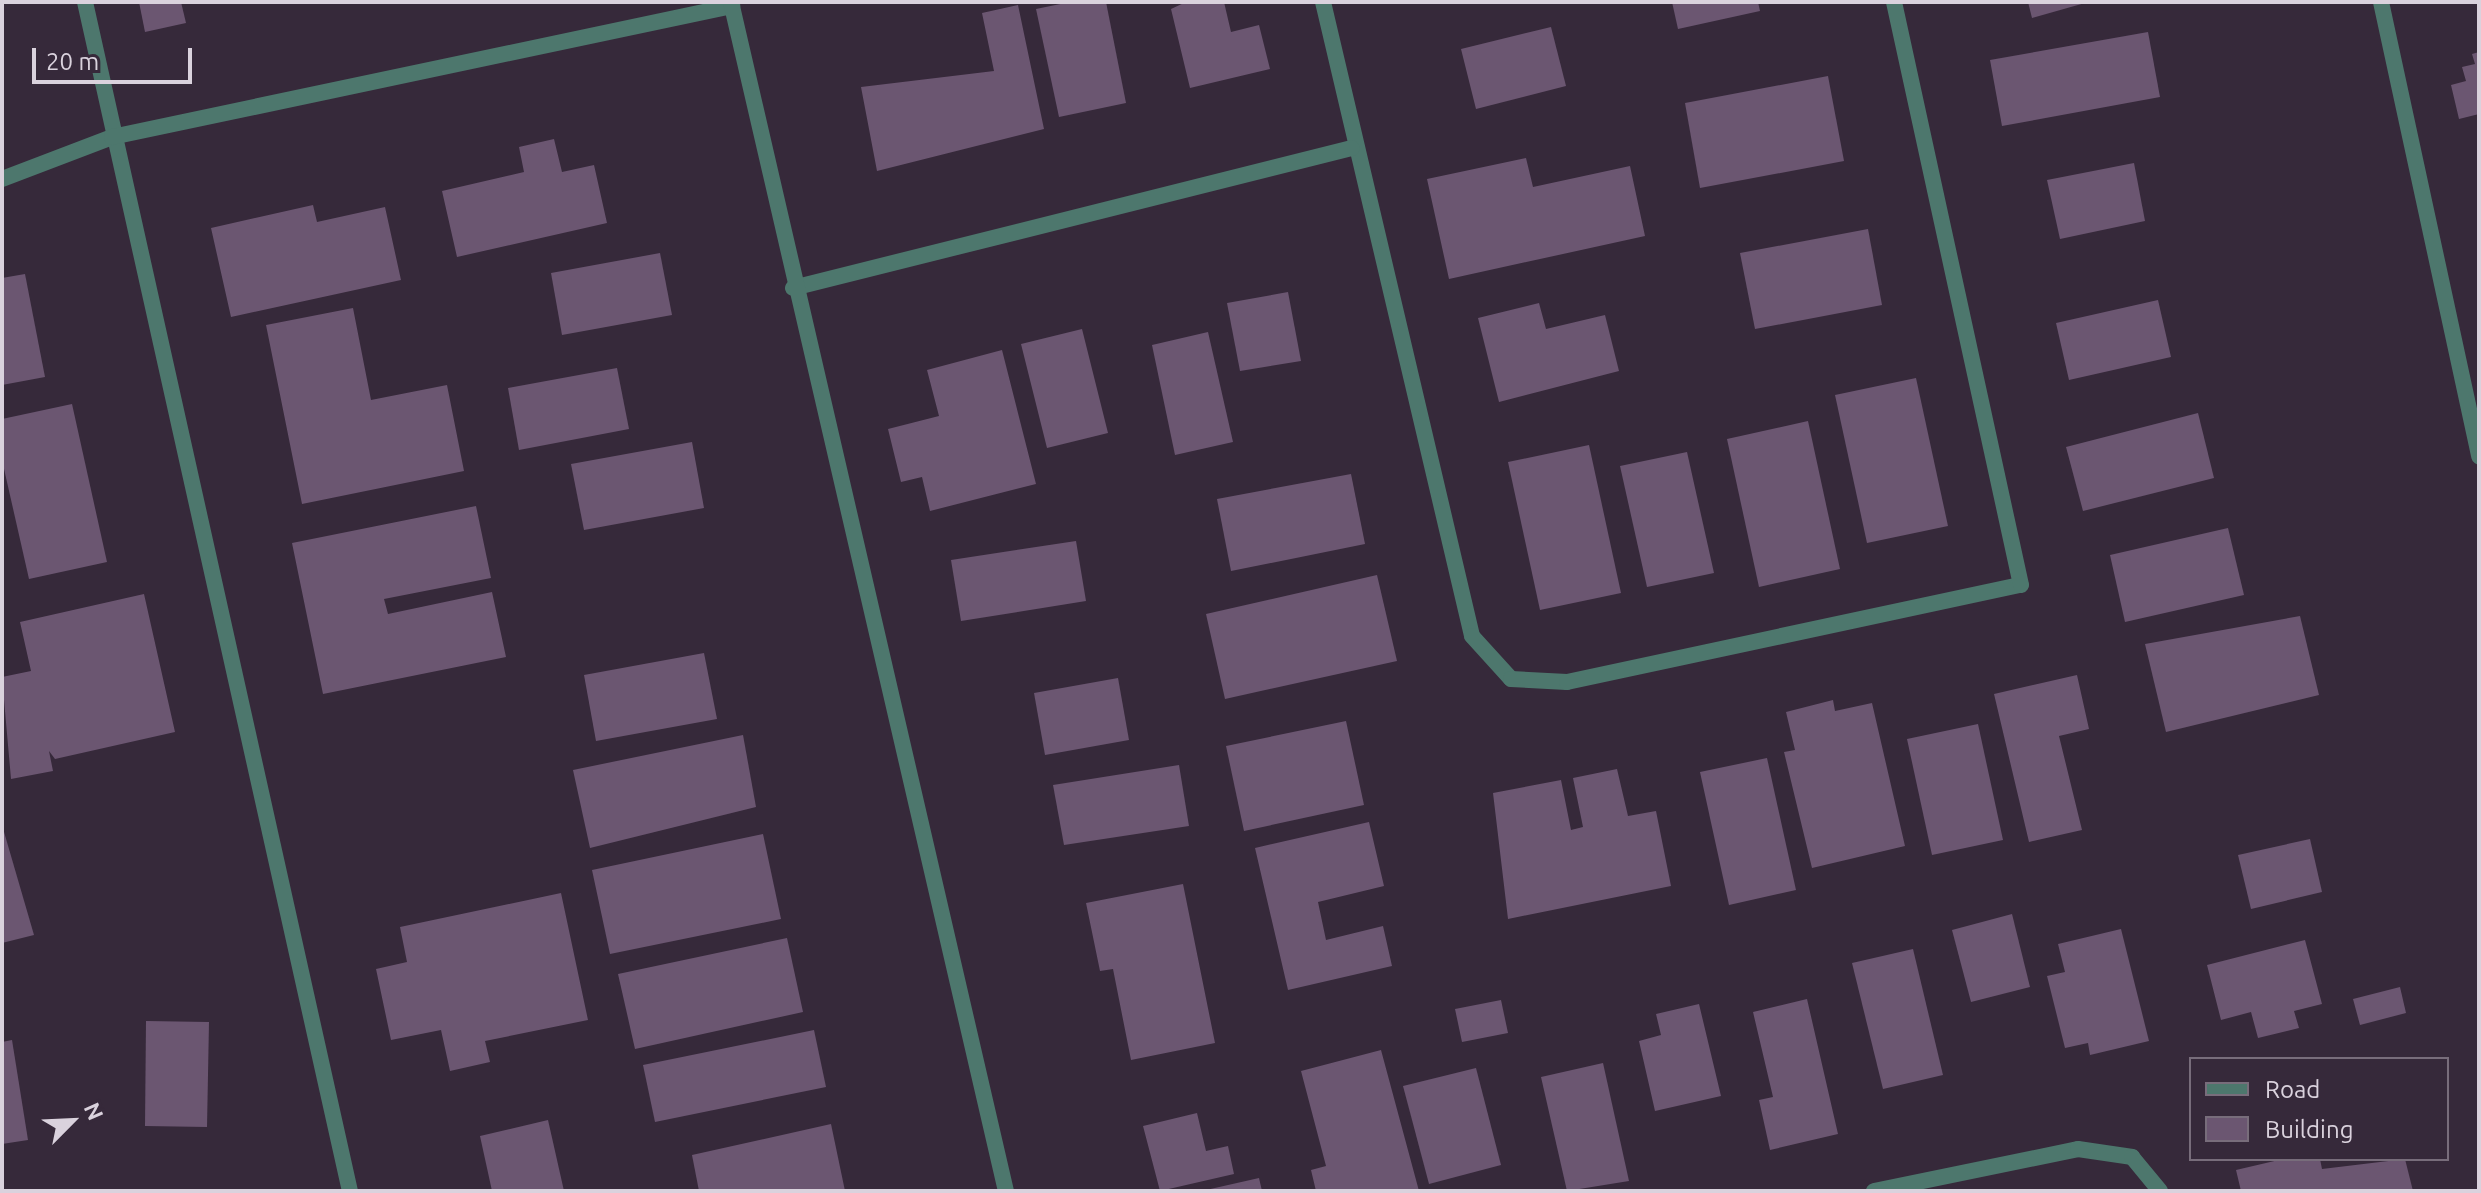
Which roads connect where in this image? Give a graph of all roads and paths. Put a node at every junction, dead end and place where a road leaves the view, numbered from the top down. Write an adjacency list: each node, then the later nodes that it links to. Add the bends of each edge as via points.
1 (85, 2): 6 (street)
2 (1323, 2): 7 (street)
3 (1894, 2): 7 (street, via 2021,585 1567,682 1511,679 1472,636)
4 (2381, 2): 10 (street)
5 (731, 4): 6 (street); 9 (street)
6 (112, 137): 8 (street); 11 (street)
7 (1352, 148): 9 (street)
8 (2, 179)
9 (793, 288): 12 (street)
10 (2479, 457)
11 (350, 1191)
12 (1006, 1191)
13 (1874, 1191): 14 (street, via 2078,1149 2132,1157)
14 (2160, 1191)

